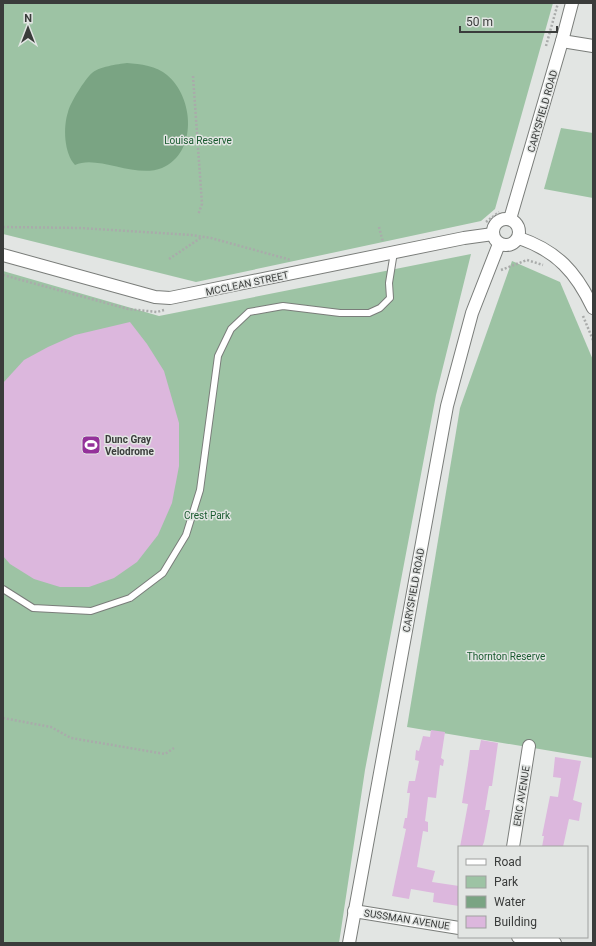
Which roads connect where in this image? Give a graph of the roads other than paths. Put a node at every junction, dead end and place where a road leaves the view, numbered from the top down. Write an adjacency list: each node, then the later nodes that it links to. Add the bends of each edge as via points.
1 (572, 3): 2 (street, CARYSFIELD ROAD)
2 (562, 41): 3 (street); 4 (street, CARYSFIELD ROAD)
3 (593, 46)
4 (510, 219): 5 (street, via 518,225); 6 (street, via 497,222)
5 (519, 238): 6 (street, via 509,245); 9 (street, via 554,255 566,266 585,292)
6 (496, 239): 7 (street, MCCLEAN STREET); 13 (street, CARYSFIELD ROAD, via 472,313 447,406)
7 (394, 252): 8 (street, MCCLEAN STREET, via 170,298 155,297); 10 (lane, via 389,283 390,298 380,308 369,313 340,313 283,306 249,312 231,329 218,356 200,490 186,535 163,573 130,598 91,611 33,608)
8 (3, 255)
9 (588, 310)
10 (3, 589)
11 (529, 746): 12 (street, ERIC AVENUE)
12 (513, 846)
13 (354, 911): 14 (street, SUSSMAN AVENUE); 16 (street, CARYSFIELD ROAD)
14 (458, 928)
15 (524, 938): 17 (street)
16 (349, 943)
17 (555, 943)

